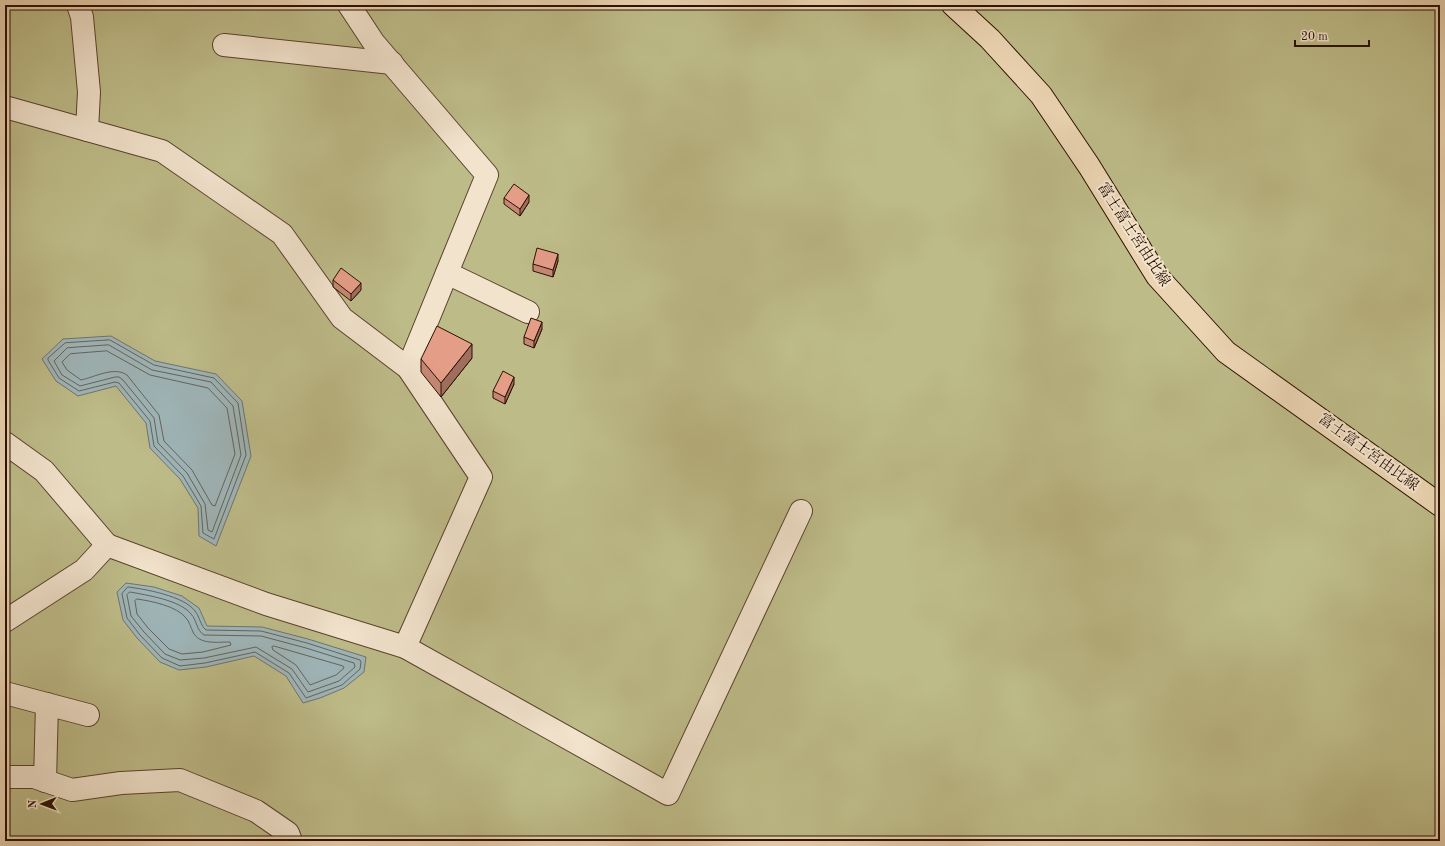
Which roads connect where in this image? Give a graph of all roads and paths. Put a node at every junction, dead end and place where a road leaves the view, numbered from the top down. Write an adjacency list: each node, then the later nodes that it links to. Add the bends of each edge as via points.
1 (78, 5): 7 (lane, via 82,18 89,92)
2 (348, 5): 5 (lane, via 374,43)
3 (953, 5): 12 (main road, 富士富士宮由比線, via 990,39 1041,95 1089,166 1157,276 1226,352)
4 (224, 45): 5 (lane)
5 (392, 63): 8 (lane, via 486,175)
6 (5, 107): 7 (lane)
7 (87, 130): 10 (lane, via 162,151 282,234 342,318)
8 (447, 273): 9 (lane); 10 (lane)
9 (528, 312)
10 (408, 368): 16 (lane, via 481,477)
11 (5, 443): 14 (lane, via 44,471)
12 (1440, 505)
13 (801, 511): 16 (lane, via 668,794)
14 (107, 545): 15 (lane, via 84,570); 16 (lane, via 266,604)
15 (5, 621)
16 (405, 647)
17 (5, 694): 18 (lane)
18 (47, 704): 19 (lane); 21 (lane)
19 (88, 715)
20 (5, 777): 21 (lane, via 34,777)
21 (45, 781): 22 (lane, via 72,790 121,783 180,780 256,811 288,834)
22 (291, 841)

